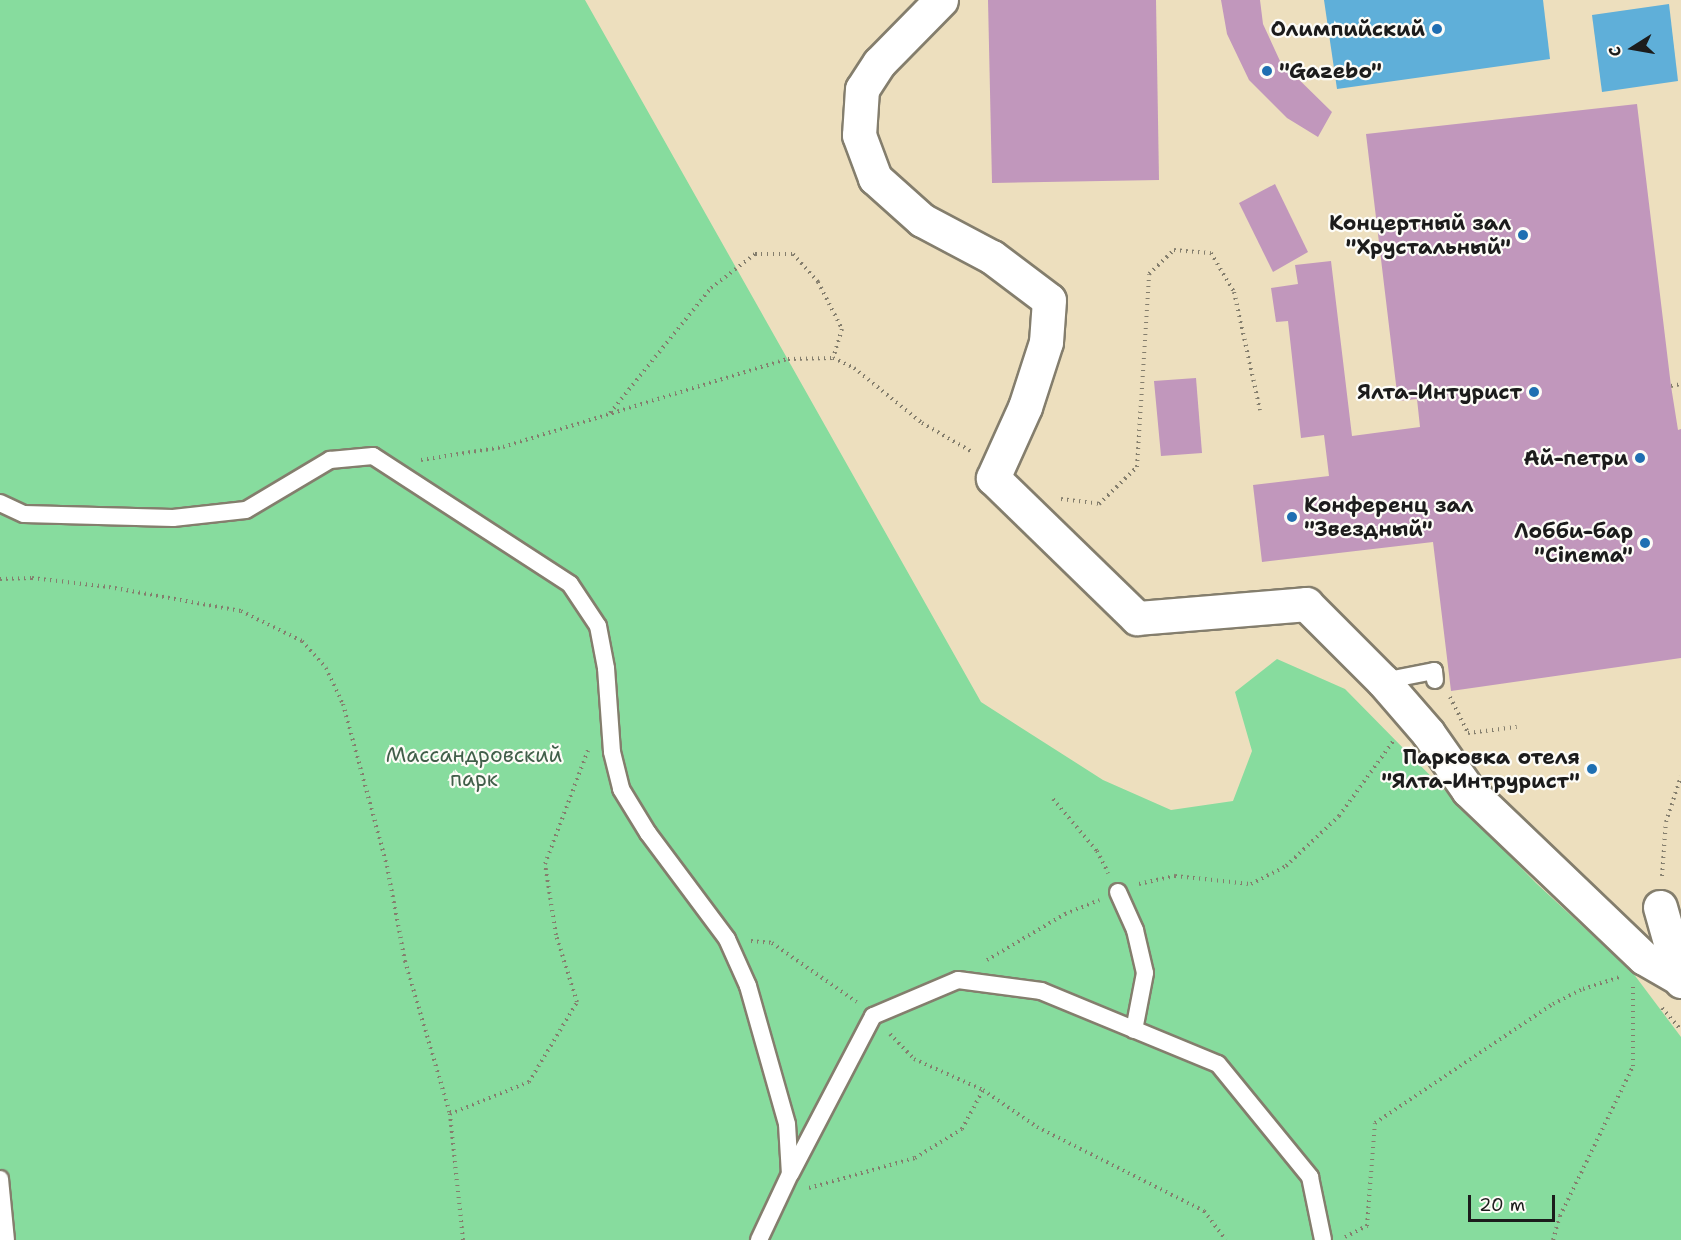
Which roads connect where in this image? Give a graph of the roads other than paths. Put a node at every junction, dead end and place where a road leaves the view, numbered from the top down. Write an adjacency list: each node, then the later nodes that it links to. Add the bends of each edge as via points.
1 (941, 0): 4 (street, via 879,63 862,89 860,135 875,178 922,220 992,257 1049,300 1046,342 1025,407 993,478 1137,618 1306,604)
2 (0, 503): 9 (lane, via 24,514 47,515 173,518 246,510 330,460 373,456 570,584 597,626 612,752 621,789 648,833 726,939 748,986 787,1124)
3 (1435, 680): 4 (lane, via 1434,671)
4 (1383, 681): 7 (street, via 1468,790 1644,958)
5 (1118, 892): 8 (lane, via 1135,930 1145,974)
6 (1660, 907): 7 (street)
7 (1680, 980)
8 (1134, 1030): 9 (lane, via 1041,991 958,980 873,1017); 13 (lane, via 1218,1064 1310,1177)
9 (790, 1174): 12 (lane)
10 (0, 1179): 11 (lane)
11 (6, 1240)
12 (759, 1240)
13 (1323, 1240)

